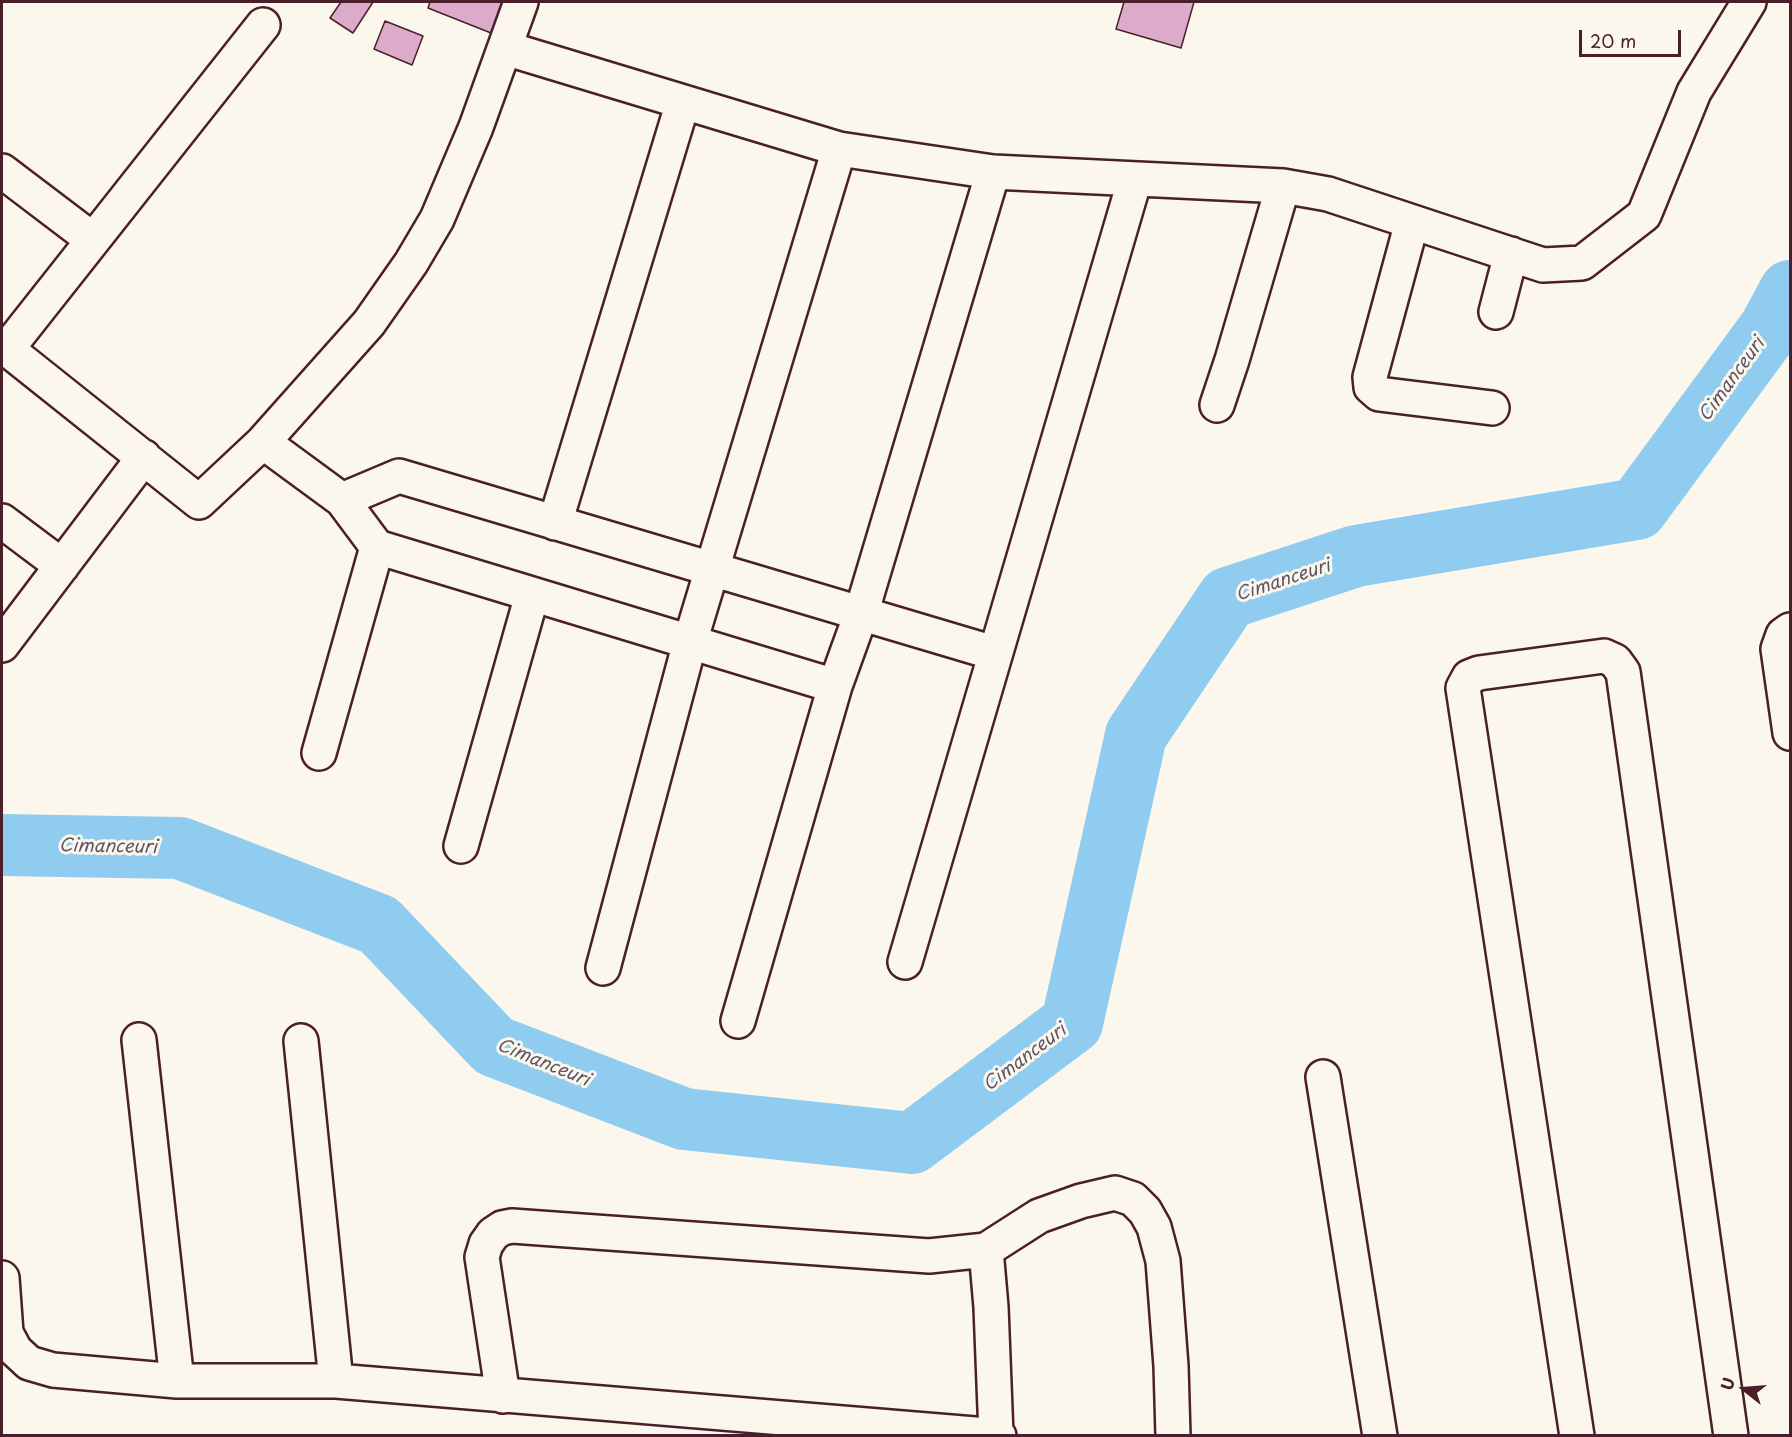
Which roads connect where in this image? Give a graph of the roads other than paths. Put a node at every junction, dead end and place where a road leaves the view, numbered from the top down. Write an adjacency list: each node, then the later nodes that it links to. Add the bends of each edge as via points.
1 (521, 2): 4 (street)
2 (1749, 2): 13 (street, via 1694,92 1644,215 1582,263 1543,265)
3 (263, 25): 12 (street)
4 (505, 48): 5 (street); 18 (street, via 437,219 411,263 369,323)
5 (683, 102): 6 (street); 22 (street)
6 (839, 149): 8 (street); 25 (street)
7 (2, 171): 12 (street)
8 (993, 172): 9 (street); 27 (street)
9 (1135, 179): 10 (street); 31 (street)
10 (1283, 186): 11 (street, via 1328,194); 16 (street)
11 (1412, 222): 13 (street); 17 (street, via 1370,377 1371,387 1379,394)
12 (93, 240): 15 (street)
13 (1511, 254): 14 (street)
14 (1496, 312)
15 (4, 347): 19 (street)
16 (1217, 405)
17 (1492, 408)
18 (262, 441): 19 (street, via 199,502); 20 (street)
19 (144, 458): 24 (street)
20 (342, 500): 22 (street, via 399,476); 23 (street)
21 (2, 521): 24 (street)
22 (555, 523): 25 (street)
23 (377, 547): 26 (street); 34 (street)
24 (62, 566): 30 (street)
25 (711, 569): 27 (street); 29 (street)
26 (532, 595): 29 (street); 35 (street)
27 (861, 614): 31 (street); 32 (street)
28 (1791, 630): 33 (street, via 1783,635 1778,649)
29 (690, 642): 32 (street); 37 (street)
30 (2, 645)
31 (994, 653): 36 (street)
32 (835, 686): 38 (street)
33 (1791, 733)
34 (319, 753)
35 (461, 846)
36 (905, 962)
37 (603, 968)
38 (738, 1021)
39 (139, 1040): 44 (street)
40 (301, 1041): 45 (street)
41 (1323, 1077): 49 (street)
42 (986, 1250): 46 (street, via 929,1256 502,1228 486,1244 482,1257); 47 (street); 48 (street, via 1039,1216 1081,1201 1115,1193 1133,1199 1154,1227 1163,1261)
43 (2, 1278): 44 (street, via 6,1334 29,1363 53,1370)
44 (177, 1381): 45 (street)
45 (336, 1381): 46 (street)
46 (503, 1396): 47 (street)
47 (998, 1435)
48 (1173, 1436)
49 (1380, 1436)
50 (1576, 1436): 51 (street, via 1463,687 1469,677 1479,673 1604,656 1615,661 1623,672)
51 (1731, 1436)

